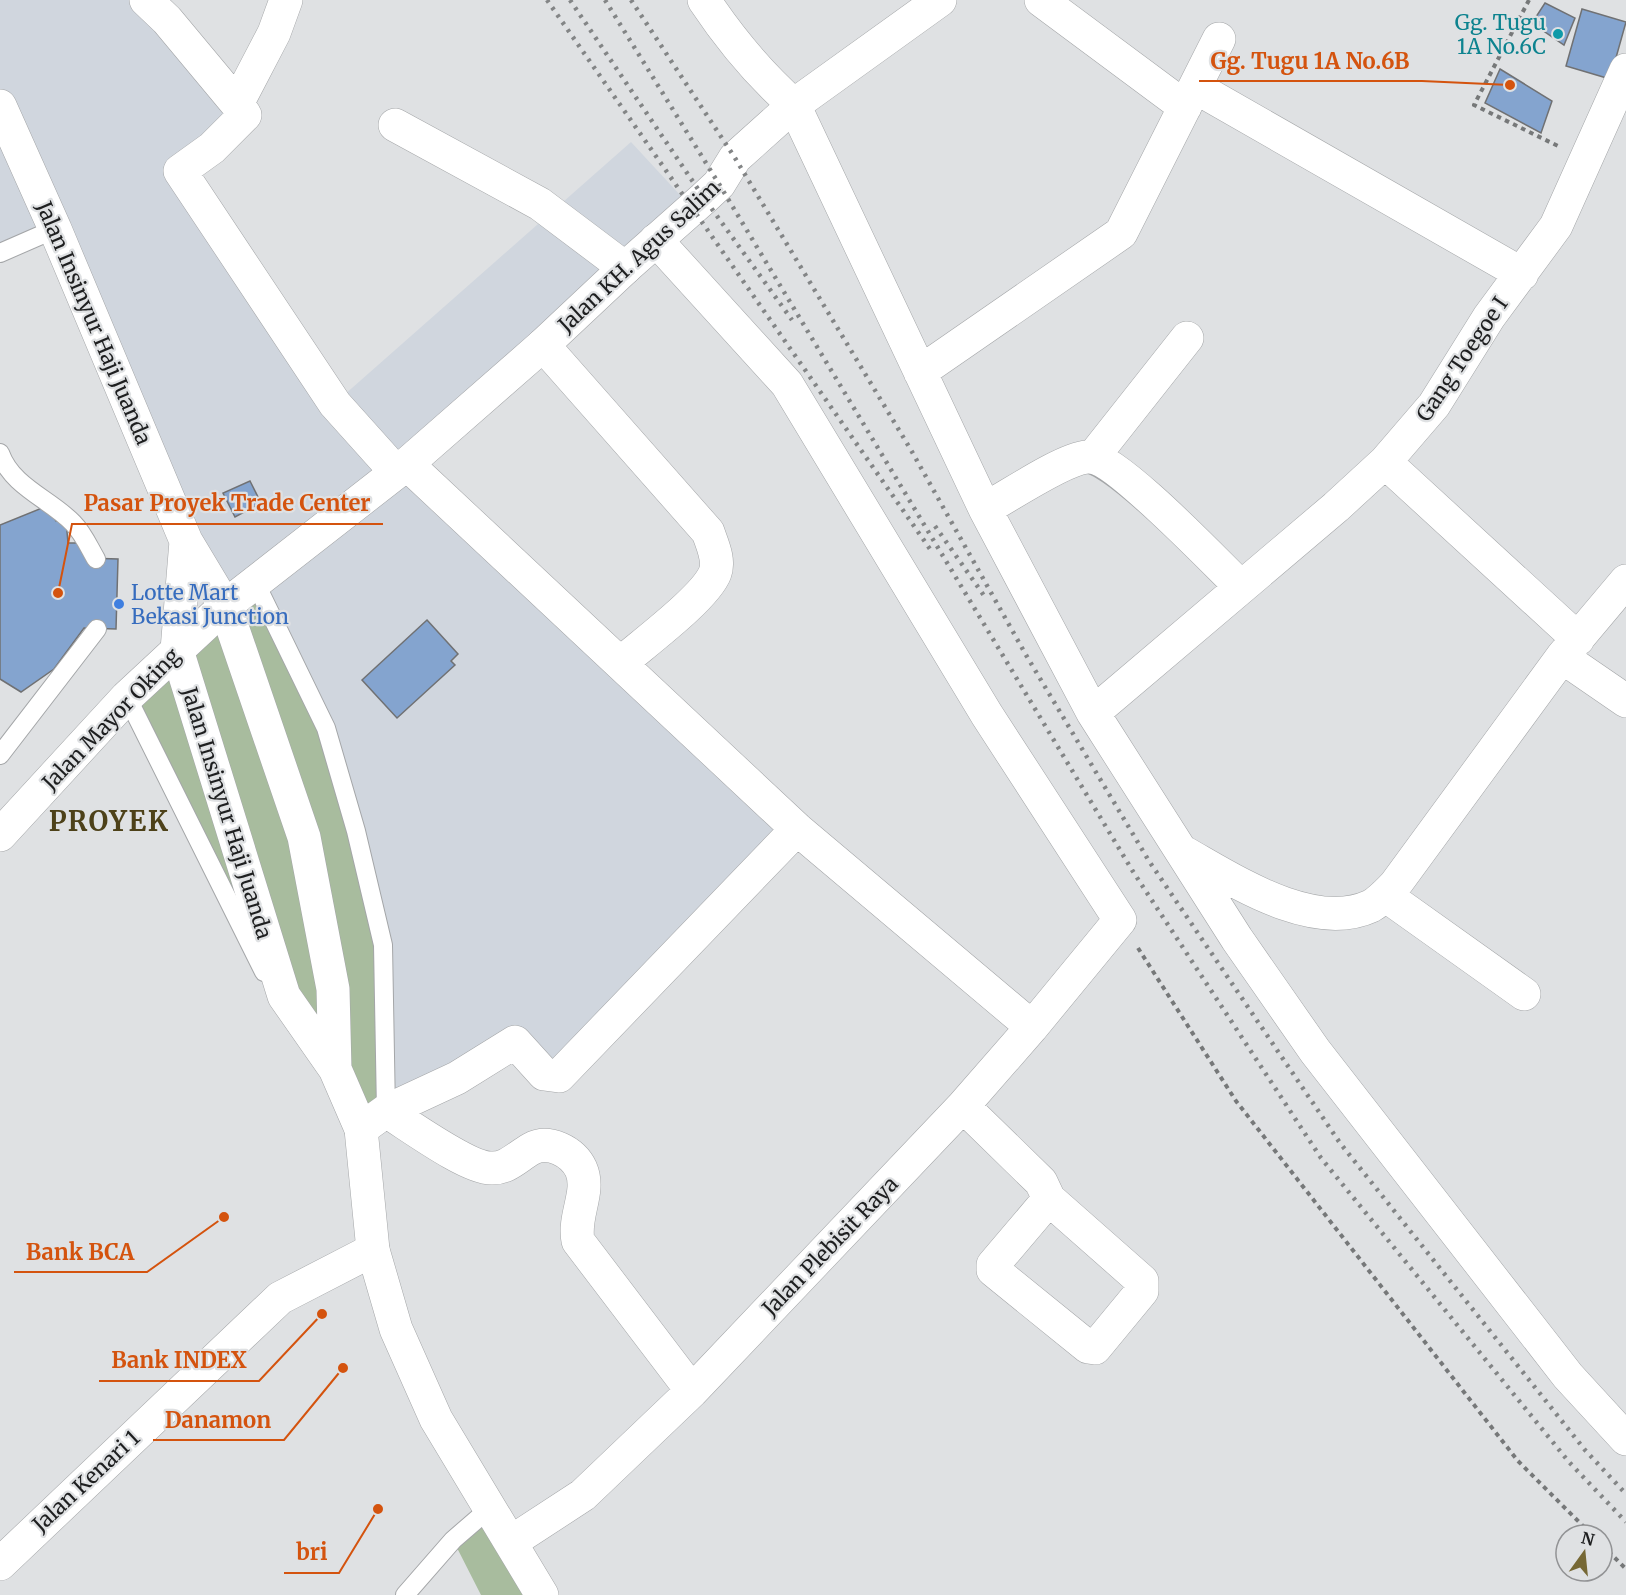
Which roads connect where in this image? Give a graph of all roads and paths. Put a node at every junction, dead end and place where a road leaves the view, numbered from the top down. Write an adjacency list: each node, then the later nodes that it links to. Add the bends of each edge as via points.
1 (146, 0): 10 (street)
2 (286, 0): 10 (street, via 274,33)
3 (704, 0): 11 (street, via 749,61)
4 (940, 0): 11 (street, Jalan KH. Agus Salim)
5 (1041, 0): 9 (street)
6 (1529, 0): 14 (path, via 1474,105)
7 (1219, 39): 9 (street)
8 (1626, 70): 14 (street, Gang Toegoe I)
9 (1190, 97): 19 (street); 22 (street, via 1121,233)
10 (237, 104): 26 (street, via 245,115 213,148 180,171 335,404)
11 (794, 105): 16 (street, Jalan KH. Agus Salim, via 735,158 719,184); 22 (street)
12 (0, 106): 15 (street, Jalan Insinyur Haji Juanda)
13 (395, 125): 18 (street, via 540,204)
14 (1587, 159): 19 (street, Gang Toegoe I, via 1556,226)
15 (55, 229): 17 (lane); 28 (street, Jalan Insinyur Haji Juanda)
16 (656, 240): 18 (street, Jalan KH. Agus Salim); 46 (street, via 787,384 987,715)
17 (0, 253)
18 (625, 268): 21 (street, Jalan KH. Agus Salim)
19 (1522, 274): 25 (street, Gang Toegoe I, via 1489,317 1434,405)
20 (1187, 338): 24 (street)
21 (543, 345): 26 (street, Jalan KH. Agus Salim); 37 (street, via 708,532 715,550 716,572 700,594)
22 (920, 372): 27 (street)
23 (0, 453): 29 (lane, via 21,484 51,503 75,525)
24 (1093, 457): 27 (street, via 1070,462); 32 (street, via 1128,479)
25 (1385, 462): 32 (street, Gang Toegoe I); 35 (street)
26 (401, 468): 30 (street, Jalan KH. Agus Salim); 37 (street)
27 (985, 509): 40 (street)
28 (186, 541): 33 (street, Jalan Insinyur Haji Juanda); 36 (street, Jalan Insinyur Haji Juanda)
29 (96, 559)
30 (255, 582): 33 (street, Jalan Mayor Oking); 52 (lane, via 326,728 383,945)
31 (1626, 582): 35 (street)
32 (1240, 586): 40 (street, Gang Toegoe I)
33 (225, 606): 36 (street, Jalan Mayor Oking); 50 (street, Jalan Insinyur Haji Juanda, via 304,837 333,989)
34 (97, 628): 41 (lane)
35 (1570, 648): 39 (street); 45 (street)
36 (177, 650): 38 (street, Jalan Mayor Oking); 48 (street, Jalan Insinyur Haji Juanda)
37 (621, 663): 42 (street)
38 (127, 697): 43 (street, Jalan Mayor Oking); 48 (lane, via 264,972)
39 (1626, 701)
40 (1092, 713): 44 (street)
41 (0, 755)
42 (797, 829): 49 (street); 52 (street, via 559,1076 544,1074 515,1042 457,1078)
43 (0, 835)
44 (1180, 850): 45 (street, via 1252,891 1305,909 1334,913 1356,910); 56 (street, via 1315,1051 1568,1376)
45 (1384, 895): 47 (street)
46 (1120, 920): 49 (street, Jalan Plebisit Raya); 58 (path, via 1236,1101 1518,1461)
47 (1524, 994)
48 (284, 996): 50 (street, Jalan Insinyur Haji Juanda)
49 (1032, 1028): 51 (street, Jalan Plebisit Raya)
50 (335, 1069): 52 (street, Jalan Insinyur Haji Juanda)
51 (963, 1106): 53 (street, via 1041,1182); 55 (street, Jalan Plebisit Raya)
52 (374, 1120): 54 (street, Jalan Insinyur Haji Juanda); 55 (street, via 485,1168 502,1167 533,1148 564,1150 575,1160 585,1186 576,1221 578,1241)
53 (1049, 1199): 53 (street, via 1144,1284 1095,1348 1088,1347 993,1270 993,1265)
54 (373, 1250): 57 (street, Jalan Insinyur Haji Juanda, via 396,1329 432,1409); 61 (street, Jalan Kenari 1, via 280,1298)
55 (692, 1391): 59 (street, Jalan Plebisit Raya, via 583,1495)
56 (1626, 1439)
57 (490, 1508): 59 (street, Jalan Insinyur Haji Juanda); 63 (lane, via 453,1540)
58 (1580, 1523)
59 (511, 1542): 64 (street, Jalan Insinyur Haji Juanda)
60 (1614, 1557): 62 (path)
61 (0, 1564)
62 (1626, 1569)
63 (405, 1595)
64 (542, 1595)

